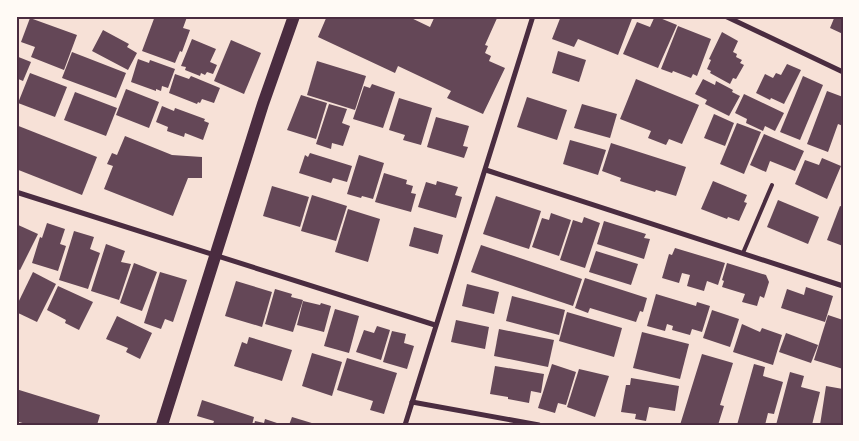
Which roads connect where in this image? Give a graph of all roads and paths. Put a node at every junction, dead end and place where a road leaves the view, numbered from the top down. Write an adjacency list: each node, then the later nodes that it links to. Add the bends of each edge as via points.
1 (294, 16): 8 (main road)
2 (533, 16): 5 (street)
3 (725, 16): 4 (street)
4 (843, 72)
5 (486, 170): 9 (street); 11 (street)
6 (772, 184): 9 (lane)
7 (16, 192): 8 (street)
8 (215, 254): 11 (street); 13 (main road)
9 (743, 254): 10 (street)
10 (843, 286)
11 (435, 325): 12 (street)
12 (412, 402): 14 (street); 15 (street)
13 (162, 425)
14 (405, 425)
15 (539, 425)

